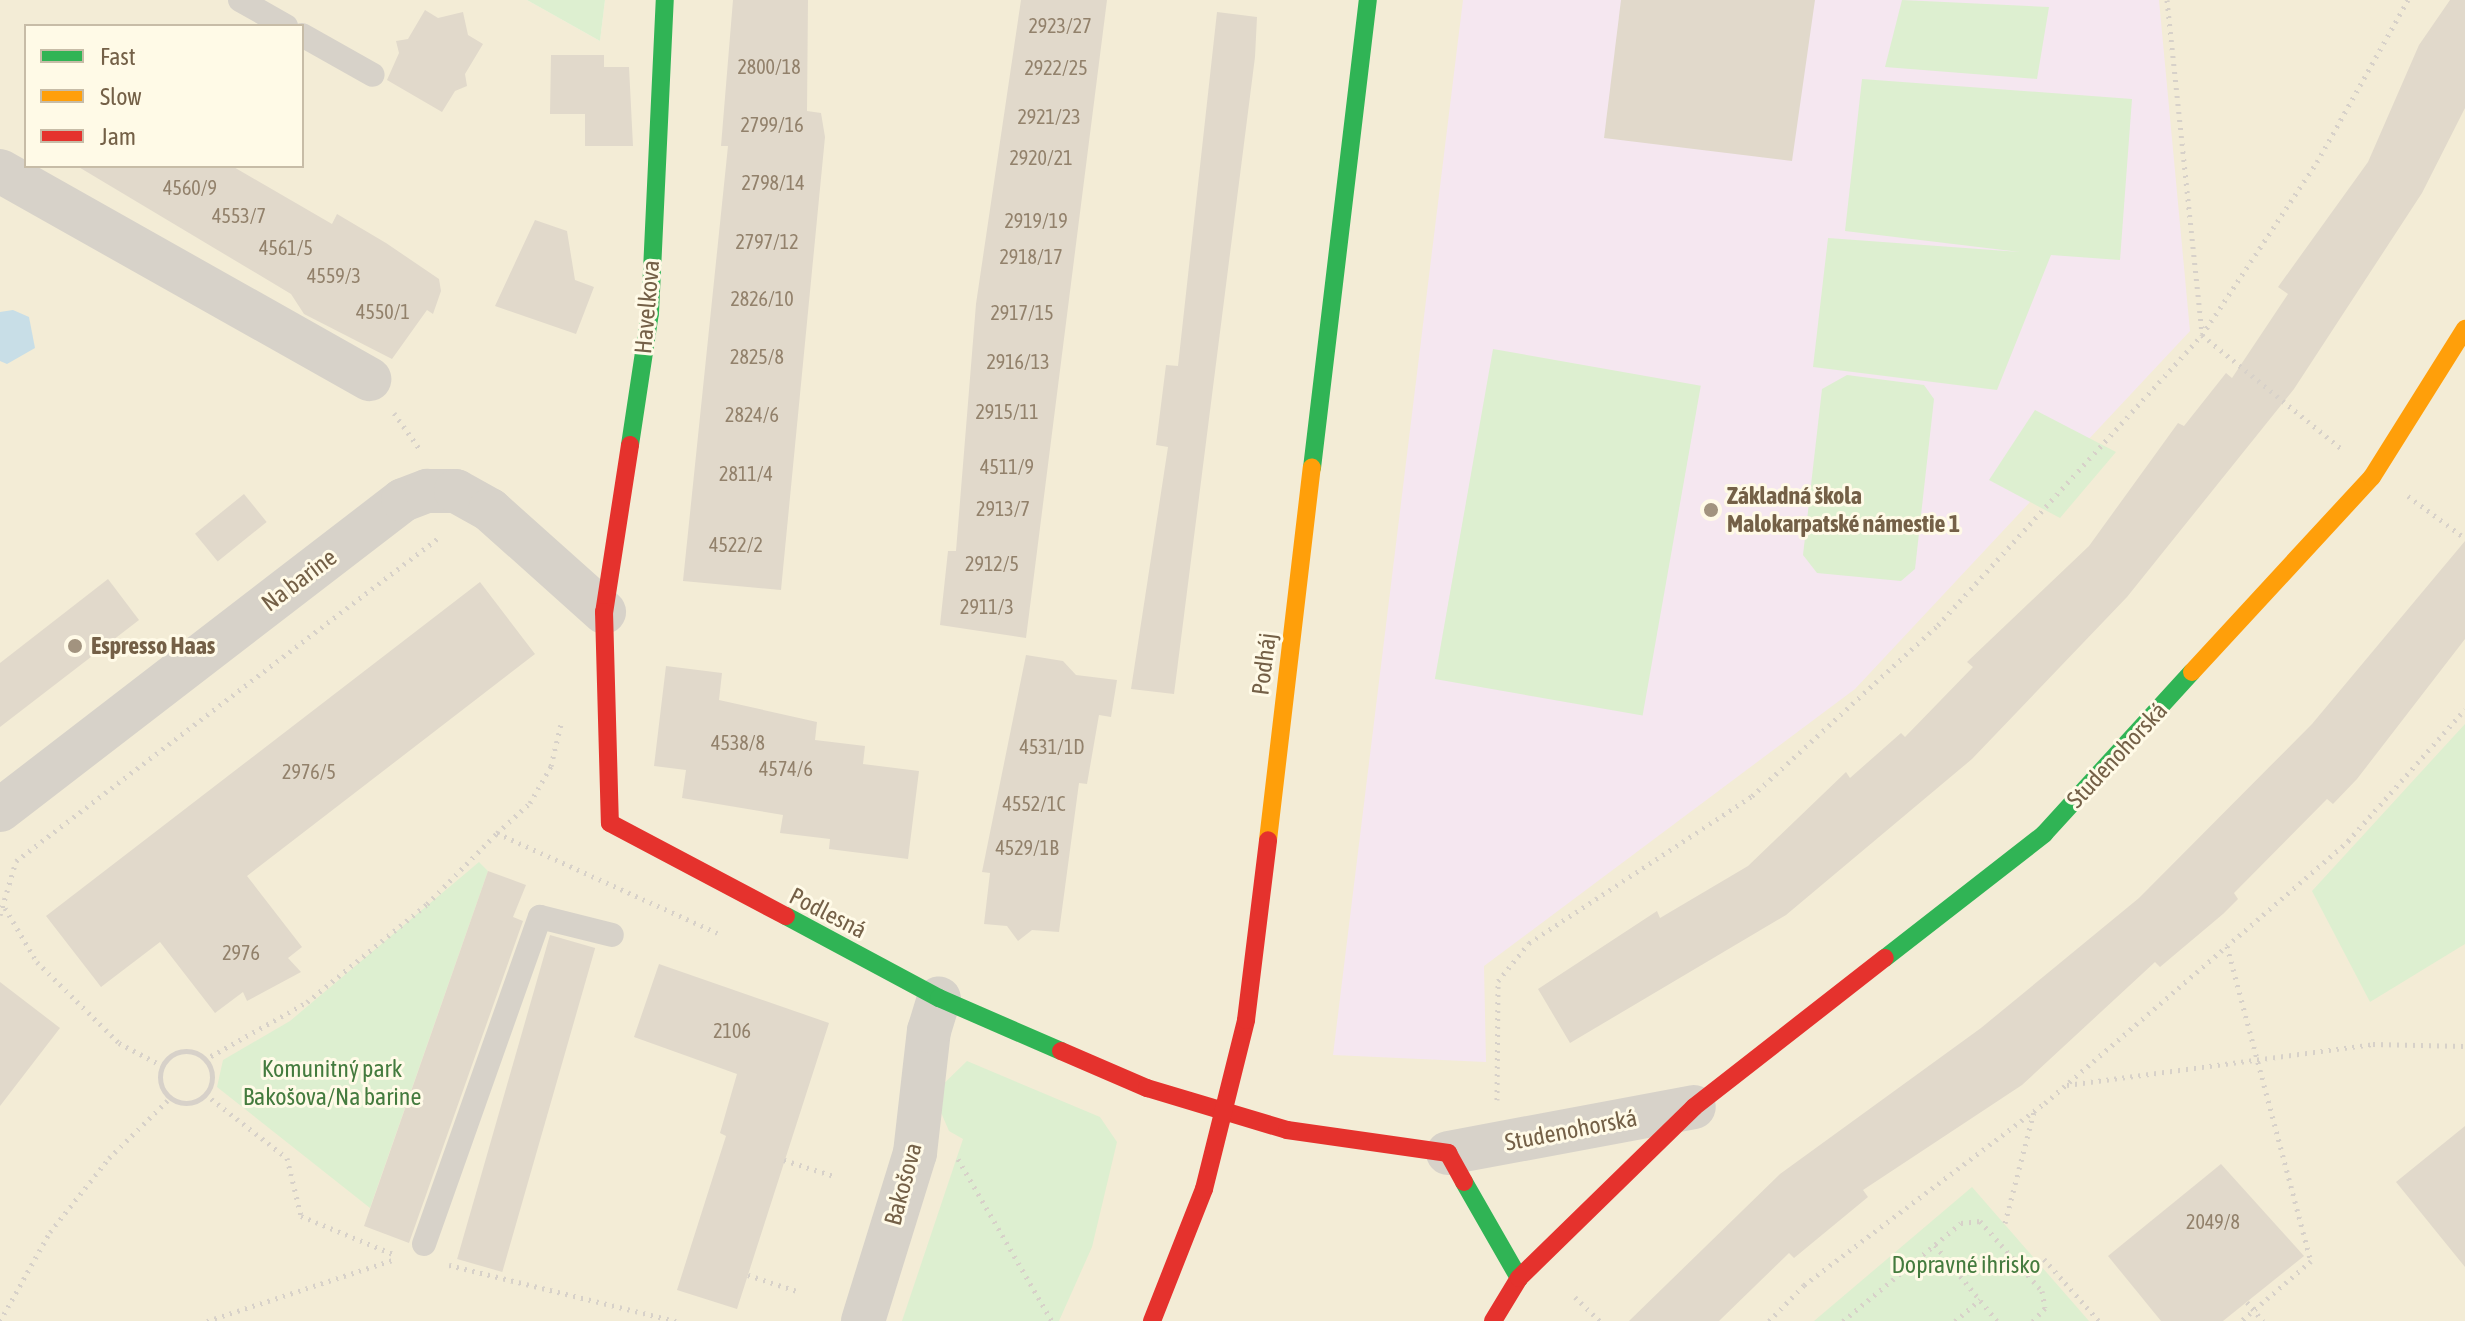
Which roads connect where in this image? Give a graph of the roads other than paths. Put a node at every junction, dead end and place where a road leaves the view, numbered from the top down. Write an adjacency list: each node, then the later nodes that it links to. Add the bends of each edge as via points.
1 (240, 0): 4 (lane)
2 (665, 0): 10 (street, Havelkova, via 650,313)
3 (1368, 0): 15 (street, Podháj, via 1248,1004)
4 (282, 24)
5 (304, 36): 6 (lane)
6 (373, 75)
7 (0, 171): 9 (street)
8 (2465, 329): 14 (street, Studenohorská, via 2372,477 2044,834)
9 (369, 379)
10 (604, 612): 11 (street, Na barine, via 490,510 456,491 427,491 403,500); 13 (street, Podlesná, via 610,823)
11 (0, 810)
12 (612, 935): 17 (lane, via 540,917)
13 (939, 998): 15 (street, Podlesná); 19 (street, Bakošova, via 915,1153)
14 (1694, 1107): 16 (street, Studenohorská); 18 (street, Studenohorská)
15 (1225, 1114): 16 (street, Studenohorská, via 1287,1130); 20 (street, Podháj)
16 (1448, 1153): 18 (street)
17 (423, 1253)
18 (1519, 1278): 21 (street, Studenohorská)
19 (863, 1321)
20 (1152, 1321)
21 (1493, 1321)

